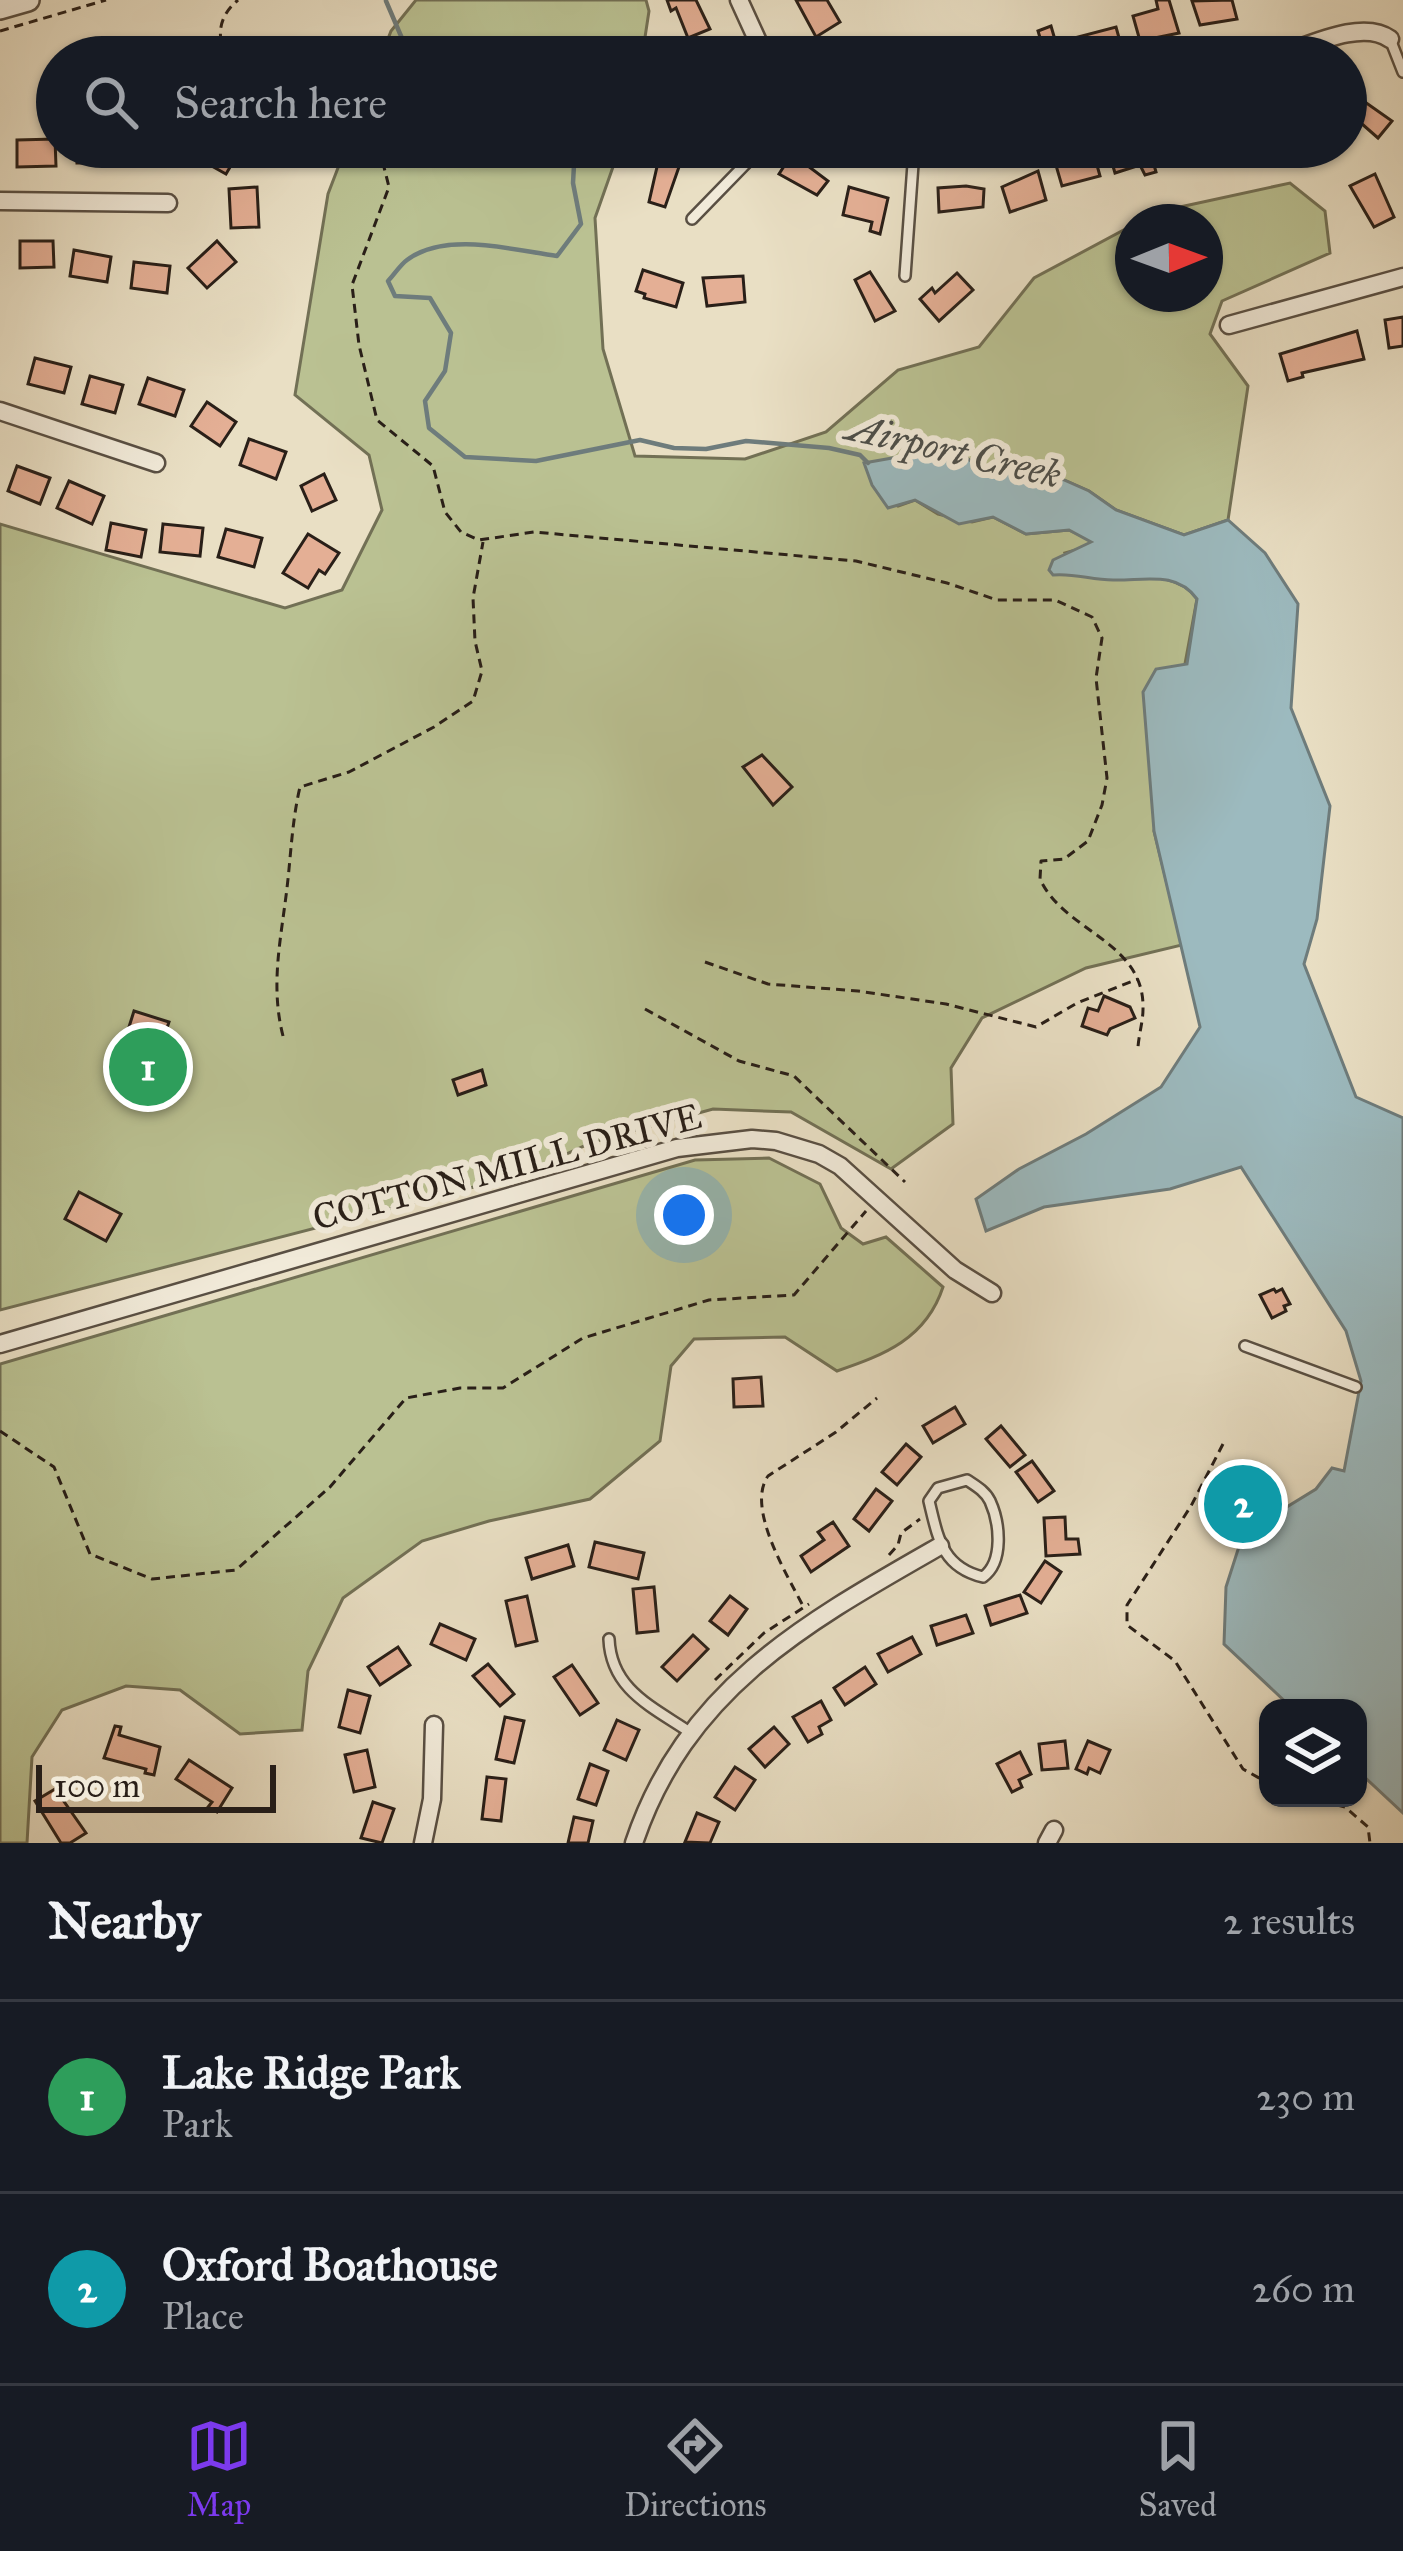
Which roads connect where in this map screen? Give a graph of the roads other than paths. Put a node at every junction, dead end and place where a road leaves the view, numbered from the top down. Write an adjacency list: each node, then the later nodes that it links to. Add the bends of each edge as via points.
1 (28, 0): 3 (street)
2 (739, 0): 4 (street)
3 (0, 8)
4 (754, 36)
5 (1345, 36): 6 (street, via 1373,31)
6 (1390, 39): 7 (lane)
7 (1403, 72)
8 (742, 168): 12 (lane)
9 (906, 168): 13 (lane)
10 (0, 201): 11 (street)
11 (168, 203)
12 (692, 219)
13 (905, 276)
14 (1403, 277): 15 (street)
15 (1229, 325)
16 (0, 411): 17 (street)
17 (156, 464)
18 (992, 1293): 19 (street, COTTON MILL DRIVE, via 955,1270 840,1166 800,1147 752,1139 677,1148)
19 (0, 1344)
20 (1245, 1346): 21 (lane)
21 (1356, 1387)
22 (940, 1546): 22 (lane, via 929,1501 938,1488 967,1480 991,1502 998,1557 983,1577 949,1561); 25 (street, via 789,1636)
23 (609, 1639): 25 (lane, via 621,1682)
24 (434, 1725): 26 (street)
25 (691, 1732): 27 (street)
26 (423, 1843)
27 (634, 1843)

